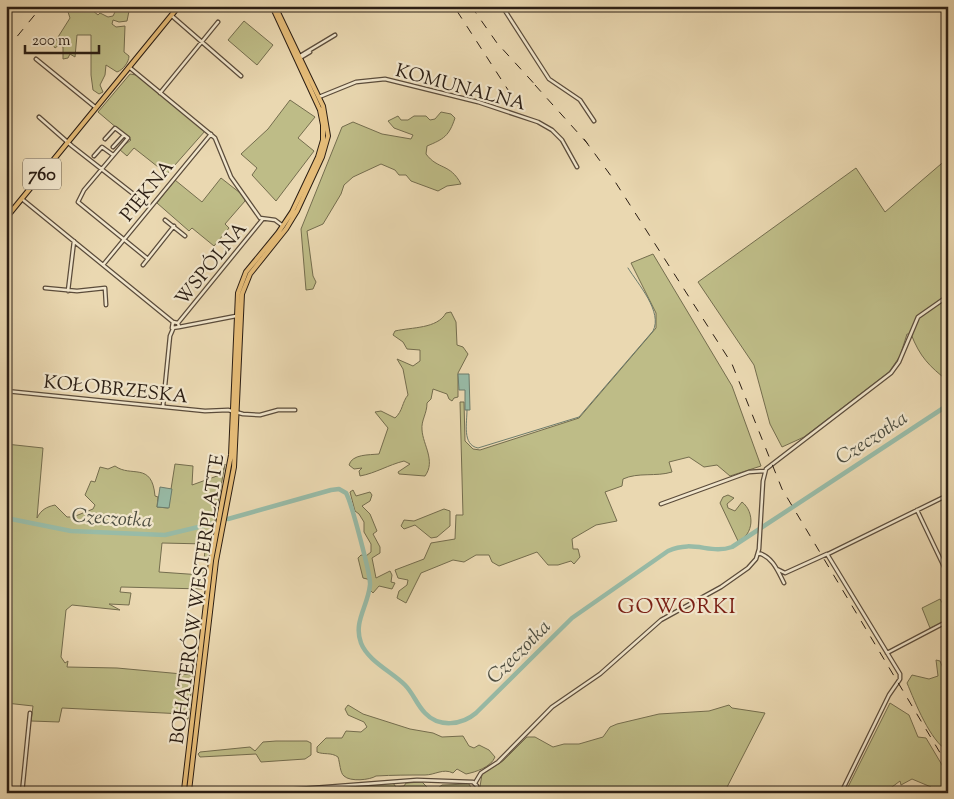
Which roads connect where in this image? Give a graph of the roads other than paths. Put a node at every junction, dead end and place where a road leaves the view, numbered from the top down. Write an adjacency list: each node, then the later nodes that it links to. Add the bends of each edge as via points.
1 (179, 6): 4 (main road, 760)
2 (274, 6): 8 (main road)
3 (502, 6): 16 (street, via 549,79 580,100)
4 (172, 16): 7 (street); 10 (main road, 760)
5 (218, 22): 7 (street)
6 (335, 35): 8 (street)
7 (201, 41): 11 (street); 12 (street)
8 (298, 58): 13 (main road); 32 (main road, via 320,110 323,136 318,157)
9 (36, 59): 14 (street)
10 (129, 67): 12 (street); 14 (main road, 760)
11 (241, 76)
12 (160, 93): 17 (street)
13 (319, 97): 24 (street, KOMUNALNA, via 356,82 385,79 478,102 538,122 552,130 562,140); 51 (main road, via 328,127 322,157 293,218 252,271 242,294)
14 (96, 108): 20 (main road, 760)
15 (39, 117): 20 (street)
16 (594, 121)
17 (211, 134): 27 (street, PIĘKNA); 30 (street, via 231,177)
18 (124, 135): 19 (street, via 115,128); 21 (street); 23 (street, via 128,138)
19 (105, 139)
20 (68, 142): 25 (street); 26 (main road, 760)
21 (114, 147)
22 (94, 156): 23 (street, via 102,147)
23 (113, 156): 25 (street)
24 (577, 167)
25 (101, 169): 27 (street); 34 (street, via 78,202)
26 (22, 199): 28 (main road, 760); 35 (street)
27 (150, 207): 34 (street, PIĘKNA)
28 (6, 218)
29 (165, 220): 31 (street)
30 (262, 220): 32 (street, via 275,220); 45 (street, WSPÓLNA)
31 (174, 226): 33 (street); 36 (street)
32 (283, 226): 43 (main road, via 243,278)
33 (185, 236)
34 (124, 239): 36 (street); 37 (street, PIĘKNA)
35 (74, 241): 37 (street); 40 (street)
36 (148, 259): 38 (street)
37 (103, 265): 44 (street)
38 (143, 265)
39 (45, 288): 40 (street)
40 (68, 290): 42 (street, via 106,288)
41 (948, 296): 52 (street, via 918,317 891,373)
42 (106, 304)
43 (236, 316): 46 (street); 51 (main road)
44 (173, 322): 45 (street); 47 (street, WSPÓLNA)
45 (178, 323): 46 (street)
46 (179, 327): 47 (street)
47 (173, 328): 49 (street, WSPÓLNA)
48 (6, 391): 49 (street, KOŁOBRZESKA)
49 (163, 406): 51 (street, KOŁOBRZESKA)
50 (295, 410): 51 (street, KOŁOBRZESKA, via 260,415)
51 (235, 413): 65 (main road, BOHATERÓW WESTERPLATTE, via 221,524 211,561)
52 (765, 471): 54 (street, via 749,472); 56 (street)
53 (948, 495): 55 (street)
54 (661, 504)
55 (916, 510): 57 (street); 59 (street)
56 (758, 553): 58 (street, via 766,556); 64 (street, via 748,568 661,620 600,674 552,707)
57 (828, 554): 58 (street, via 786,573); 62 (street)
58 (777, 569): 60 (street)
59 (948, 575)
60 (784, 583)
61 (948, 621): 62 (street)
62 (887, 653): 69 (street, via 900,679)
63 (30, 713): 66 (street)
64 (474, 782): 67 (street, via 418,780); 68 (street)
65 (184, 792)
66 (22, 793)
67 (248, 793)
68 (477, 793)
69 (840, 793)

